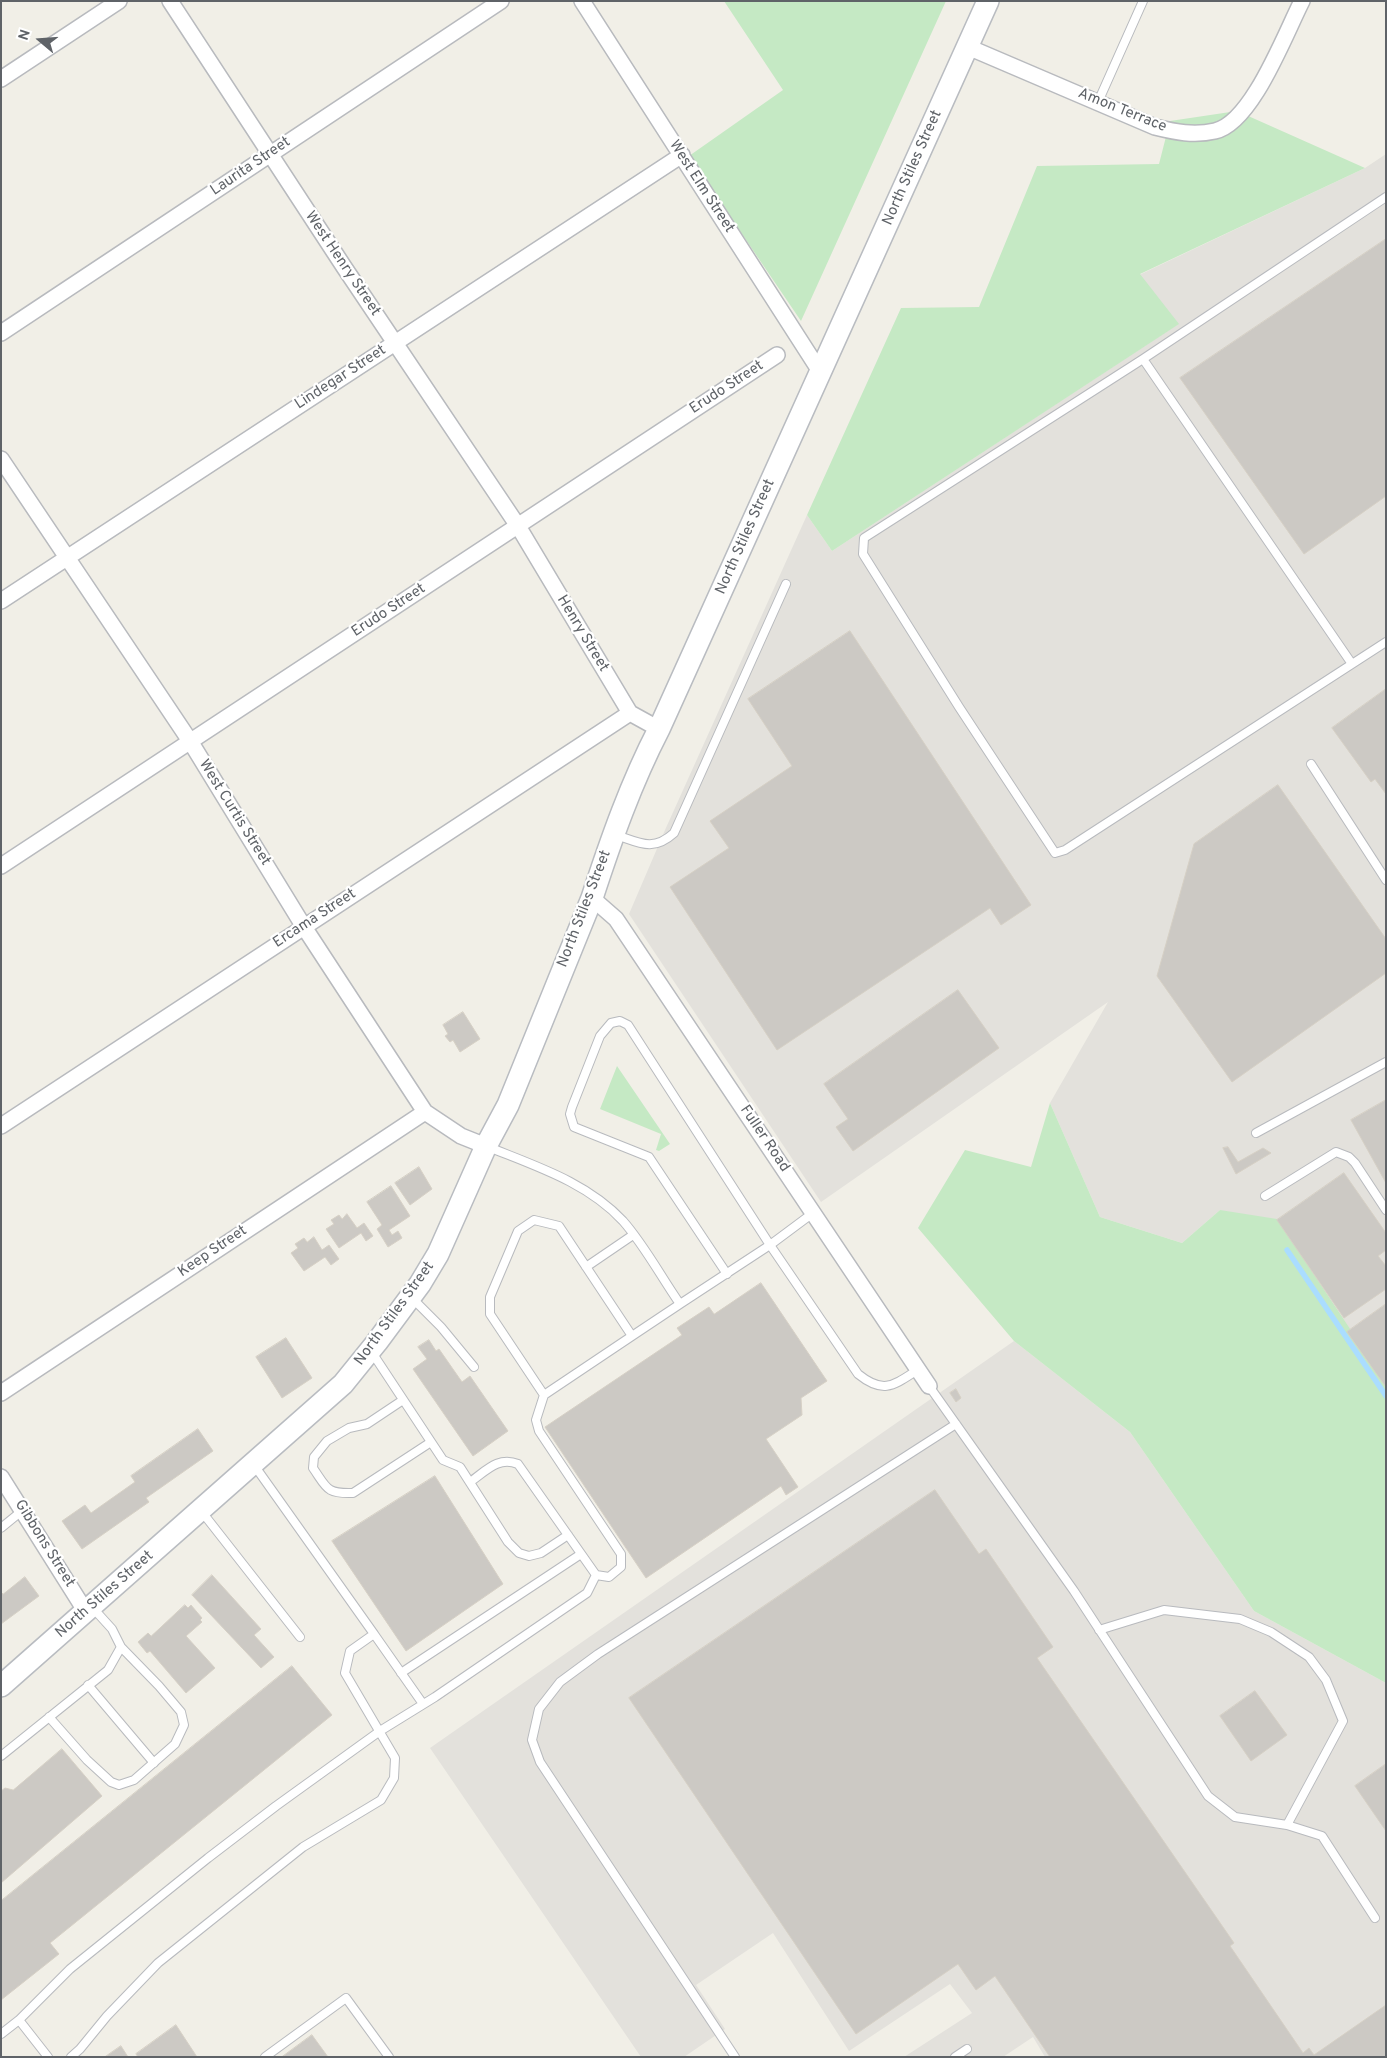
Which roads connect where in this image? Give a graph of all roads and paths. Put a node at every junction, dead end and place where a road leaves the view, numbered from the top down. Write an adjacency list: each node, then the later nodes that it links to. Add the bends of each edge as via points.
1 (119, 1): 9 (street)
2 (170, 1): 11 (street, West Henry Street)
3 (501, 1): 11 (street, Laurita Street)
4 (582, 1): 12 (street, West Elm Street)
5 (988, 1): 8 (main road, North Stiles Street)
6 (1143, 1): 10 (lane)
7 (1302, 1): 10 (street, Amon Terrace, via 1256,93 1237,119 1216,131 1185,134 1162,129)
8 (968, 47): 10 (street, Amon Terrace); 18 (main road, North Stiles Street)
9 (1, 78)
10 (1098, 102)
11 (270, 155): 14 (street, Laurita Street); 15 (street, West Henry Street)
12 (682, 156): 15 (street, Lindegar Street); 18 (street, West Elm Street)
13 (1386, 196): 17 (lane)
14 (1, 333)
15 (395, 343): 20 (street, West Henry Street); 21 (street, Lindegar Street)
16 (777, 355): 20 (street, Erudo Street)
17 (1143, 359): 25 (lane); 25 (lane, via 864,538 863,554 1055,853 1065,850)
18 (820, 372): 27 (main road, North Stiles Street)
19 (1, 459): 21 (street, West Curtis Street)
20 (518, 526): 26 (street, Henry Street); 28 (street, Erudo Street)
21 (67, 558): 23 (street, Lindegar Street); 28 (street, West Curtis Street)
22 (786, 584): 30 (lane, via 674,833 663,843 646,845)
23 (1, 601)
24 (1386, 642): 25 (lane)
25 (1352, 664)
26 (630, 713): 27 (street); 34 (street, Ercama Street)
27 (659, 729): 30 (main road, North Stiles Street, via 642,762)
28 (190, 742): 31 (street, Erudo Street); 34 (street, West Curtis Street)
29 (1311, 764): 32 (lane)
30 (614, 834): 33 (main road, North Stiles Street)
31 (1, 866)
32 (1386, 880)
33 (592, 898): 39 (main road, North Stiles Street, via 508,1105); 42 (street, Fuller Road, via 616,918)
34 (304, 926): 36 (street, West Curtis Street); 37 (street, Ercama Street)
35 (1386, 1062): 38 (lane)
36 (425, 1112): 39 (street, West Curtis Street, via 461,1136); 54 (street, Keep Street)
37 (1, 1126)
38 (1256, 1132)
39 (486, 1146): 43 (lane, via 584,1189 604,1203); 47 (main road, North Stiles Street, via 438,1254)
40 (1265, 1196): 41 (lane, via 1336,1152 1355,1163)
41 (1386, 1210)
42 (813, 1213): 44 (lane); 52 (street, Fuller Road)
43 (633, 1235): 45 (lane); 48 (lane)
44 (770, 1246): 46 (lane); 46 (lane, via 628,1025 620,1021 611,1022 600,1036 572,1107 571,1121 574,1127 649,1158); 52 (lane, via 858,1374 880,1387 892,1386)
45 (586, 1267): 49 (lane); 55 (lane, via 559,1226 534,1220 518,1231 490,1297 490,1314)
46 (727, 1274): 48 (lane)
47 (410, 1297): 50 (main road, North Stiles Street); 51 (lane, via 441,1327)
48 (680, 1304): 49 (lane)
49 (632, 1336): 55 (lane)
50 (370, 1351): 56 (lane); 59 (main road, North Stiles Street, via 343,1384)
51 (474, 1367)
52 (919, 1369): 53 (street, Fuller Road)
53 (929, 1386): 57 (lane)
54 (1, 1392)
55 (544, 1395): 67 (lane, via 536,1420 539,1431 621,1554 621,1567 609,1577)
56 (404, 1400): 58 (lane); 58 (lane, via 367,1424 350,1428 327,1441 314,1457 313,1468 329,1491 352,1493)
57 (956, 1424): 69 (lane); 90 (lane, via 598,1654 560,1682 539,1709 532,1740 540,1762)
58 (431, 1442): 61 (lane, via 444,1460 460,1467)
59 (253, 1463): 63 (main road, North Stiles Street); 70 (lane)
60 (1, 1477): 62 (street, Gibbons Street)
61 (470, 1482): 65 (lane, via 508,1542 519,1553 529,1556 541,1553); 65 (lane, via 498,1463 508,1460 518,1464)
62 (22, 1510): 64 (lane); 68 (street, Gibbons Street)
63 (200, 1510): 68 (main road, North Stiles Street); 71 (lane)
64 (1, 1528)
65 (568, 1535): 66 (lane)
66 (581, 1554): 67 (lane); 73 (lane)
67 (596, 1576): 76 (lane, via 587,1593)
68 (88, 1609): 72 (lane, via 112,1629); 75 (main road, North Stiles Street)
69 (1099, 1630): 81 (lane, via 1208,1796 1234,1817); 81 (lane, via 1164,1610 1240,1620 1271,1632 1309,1657 1326,1680 1343,1721)
70 (374, 1634): 73 (lane); 78 (lane, via 350,1651 345,1673)
71 (300, 1637)
72 (121, 1647): 74 (lane, via 108,1670); 80 (lane, via 182,1712 184,1725 175,1744)
73 (401, 1672): 76 (lane)
74 (88, 1685): 77 (lane); 80 (lane)
75 (1, 1686)
76 (423, 1704): 78 (lane)
77 (49, 1716): 79 (lane); 80 (lane, via 87,1760 112,1782 119,1785 134,1780)
78 (380, 1731): 83 (lane, via 276,1806 70,1968); 87 (lane, via 395,1758 394,1778 381,1800 303,1847 158,1963)
79 (1, 1756)
80 (154, 1763)
81 (1287, 1825): 82 (lane, via 1322,1836)
82 (1375, 1918)
83 (19, 2020): 84 (lane); 86 (lane)
84 (1, 2034)
85 (967, 2049): 91 (lane)
86 (48, 2057)
87 (71, 2057)
88 (265, 2057): 89 (lane, via 346,1998)
89 (389, 2057)
90 (735, 2057)
91 (955, 2057)

